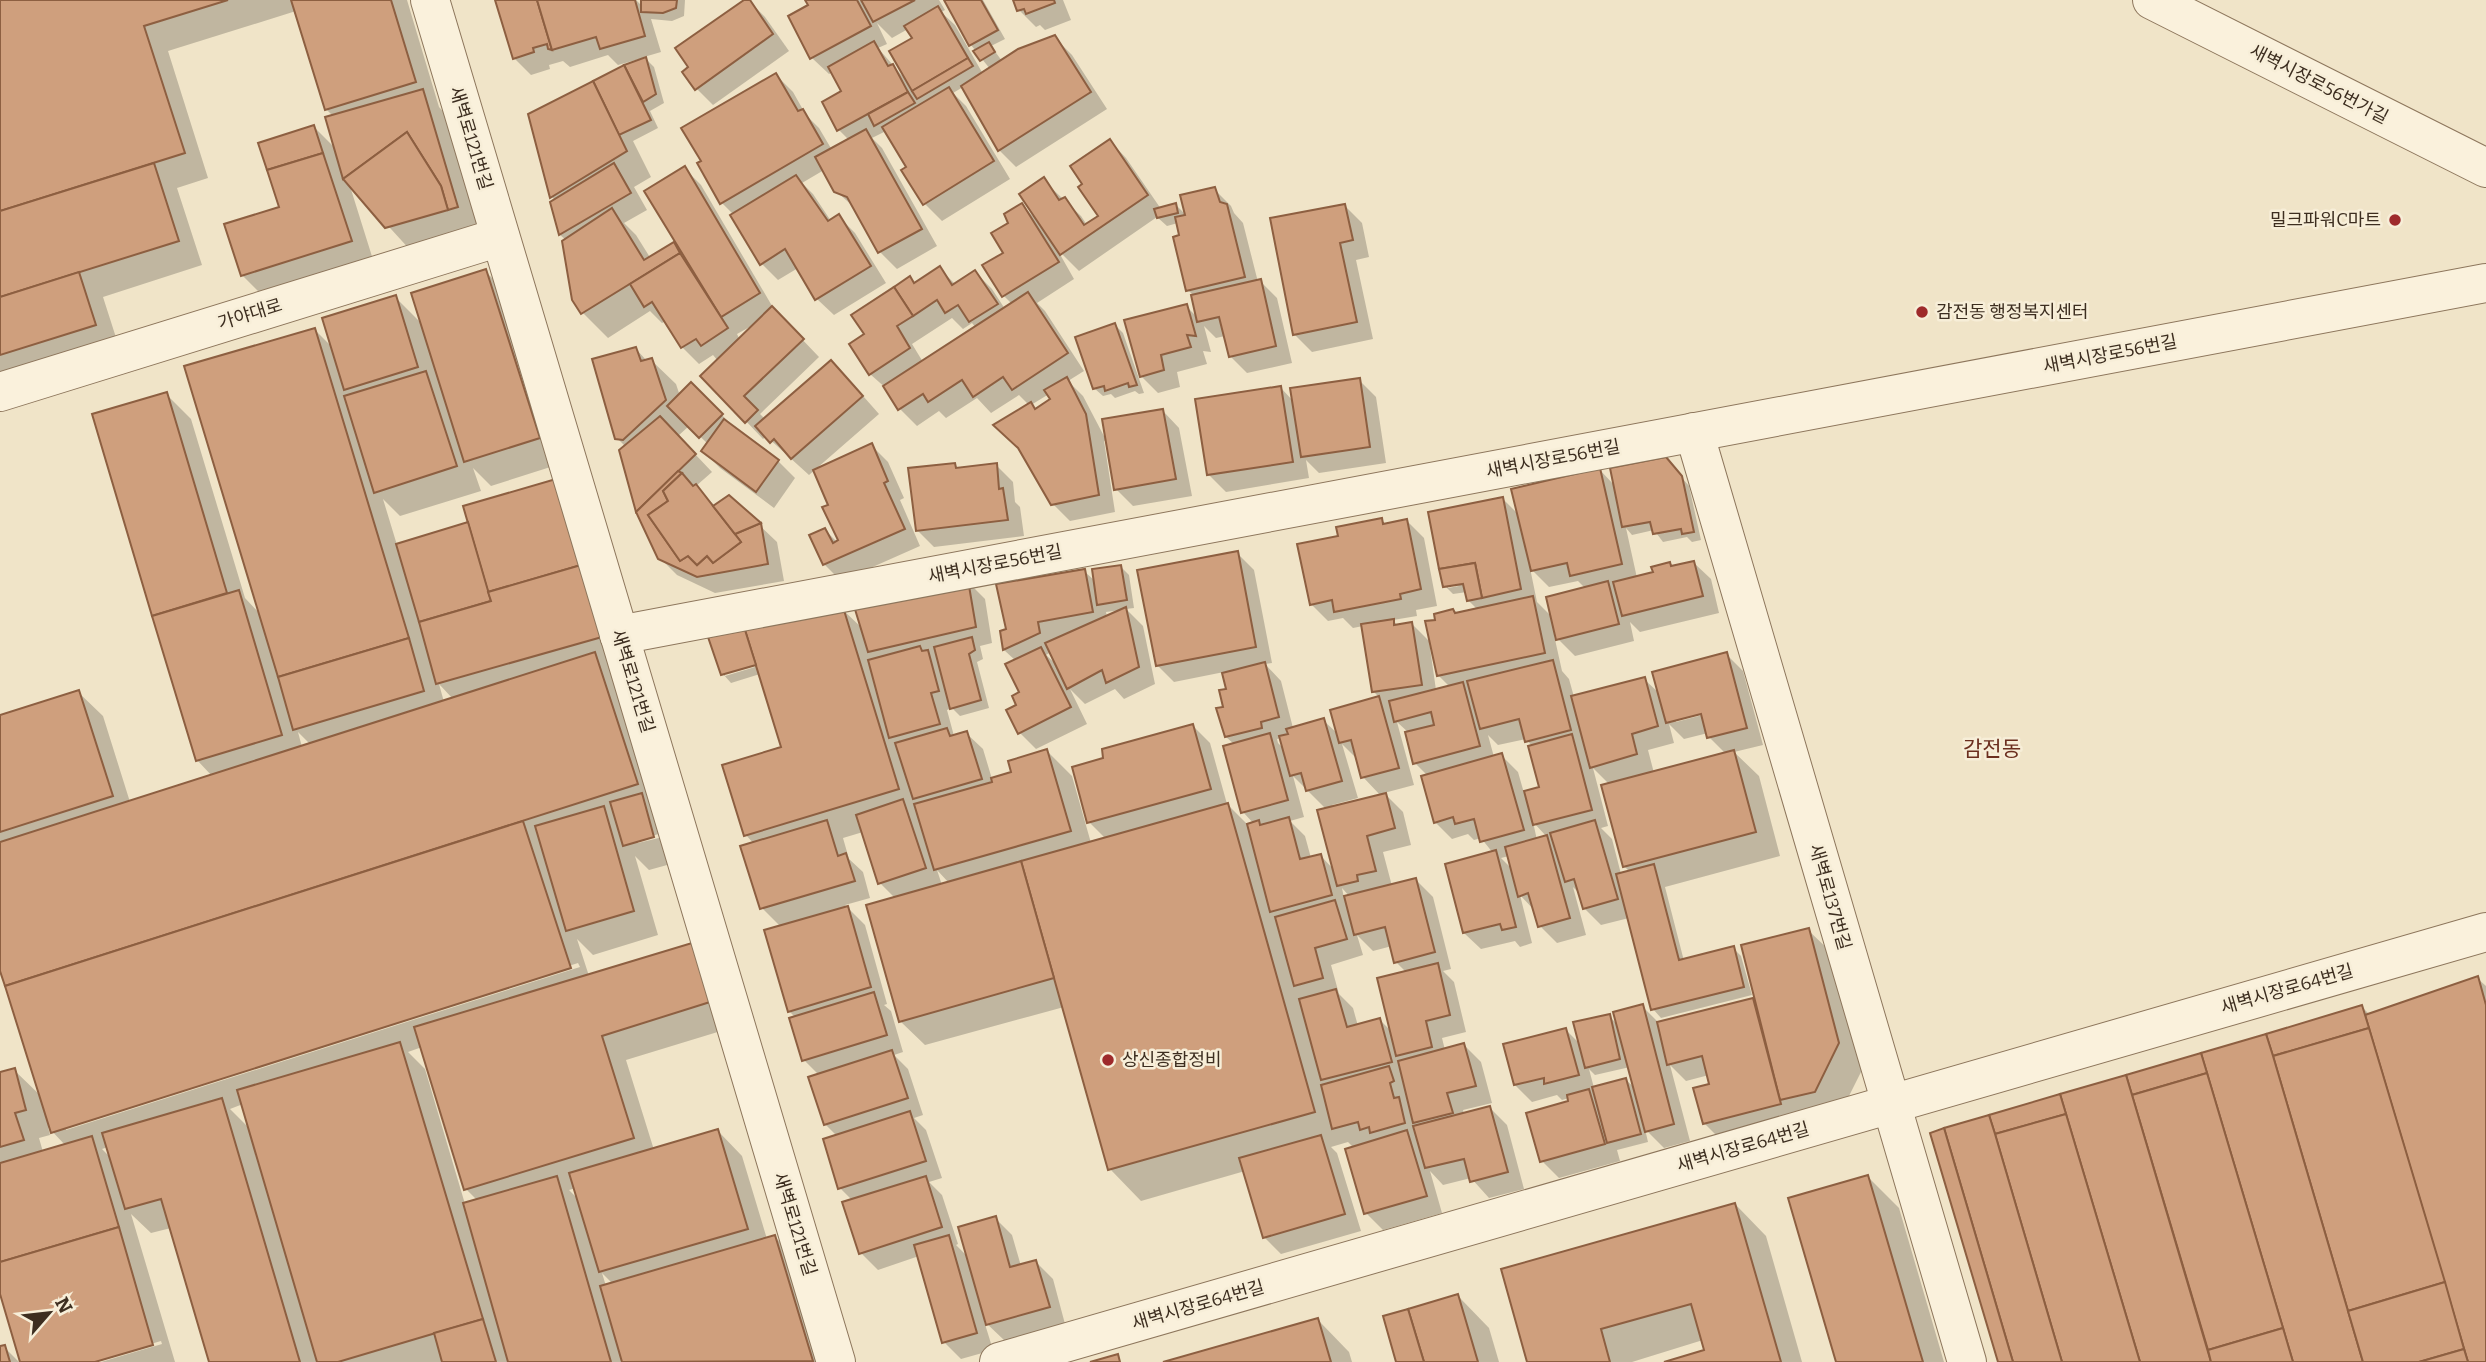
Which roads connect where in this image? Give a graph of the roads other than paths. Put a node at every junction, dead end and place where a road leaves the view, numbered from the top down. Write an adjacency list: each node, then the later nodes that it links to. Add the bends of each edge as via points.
1 (430, 0): 4 (street, 새벽로121번길)
2 (2152, 0): 3 (street, 새벽시장로56번가길)
3 (2486, 168)
4 (500, 237): 6 (street, 가야대로); 8 (street, 새벽로121번길)
5 (2486, 283): 7 (street, 새벽시장로56번길)
6 (0, 392)
7 (1694, 432): 8 (street, 새벽시장로56번길); 10 (street, 새벽로137번길)
8 (619, 635): 11 (street, 새벽로121번길)
9 (2486, 932): 10 (street, 새벽시장로64번길)
10 (1891, 1104): 12 (street, 새벽시장로64번길); 13 (street, 새벽로137번길)
11 (836, 1362)
12 (999, 1362)
13 (1967, 1362)

